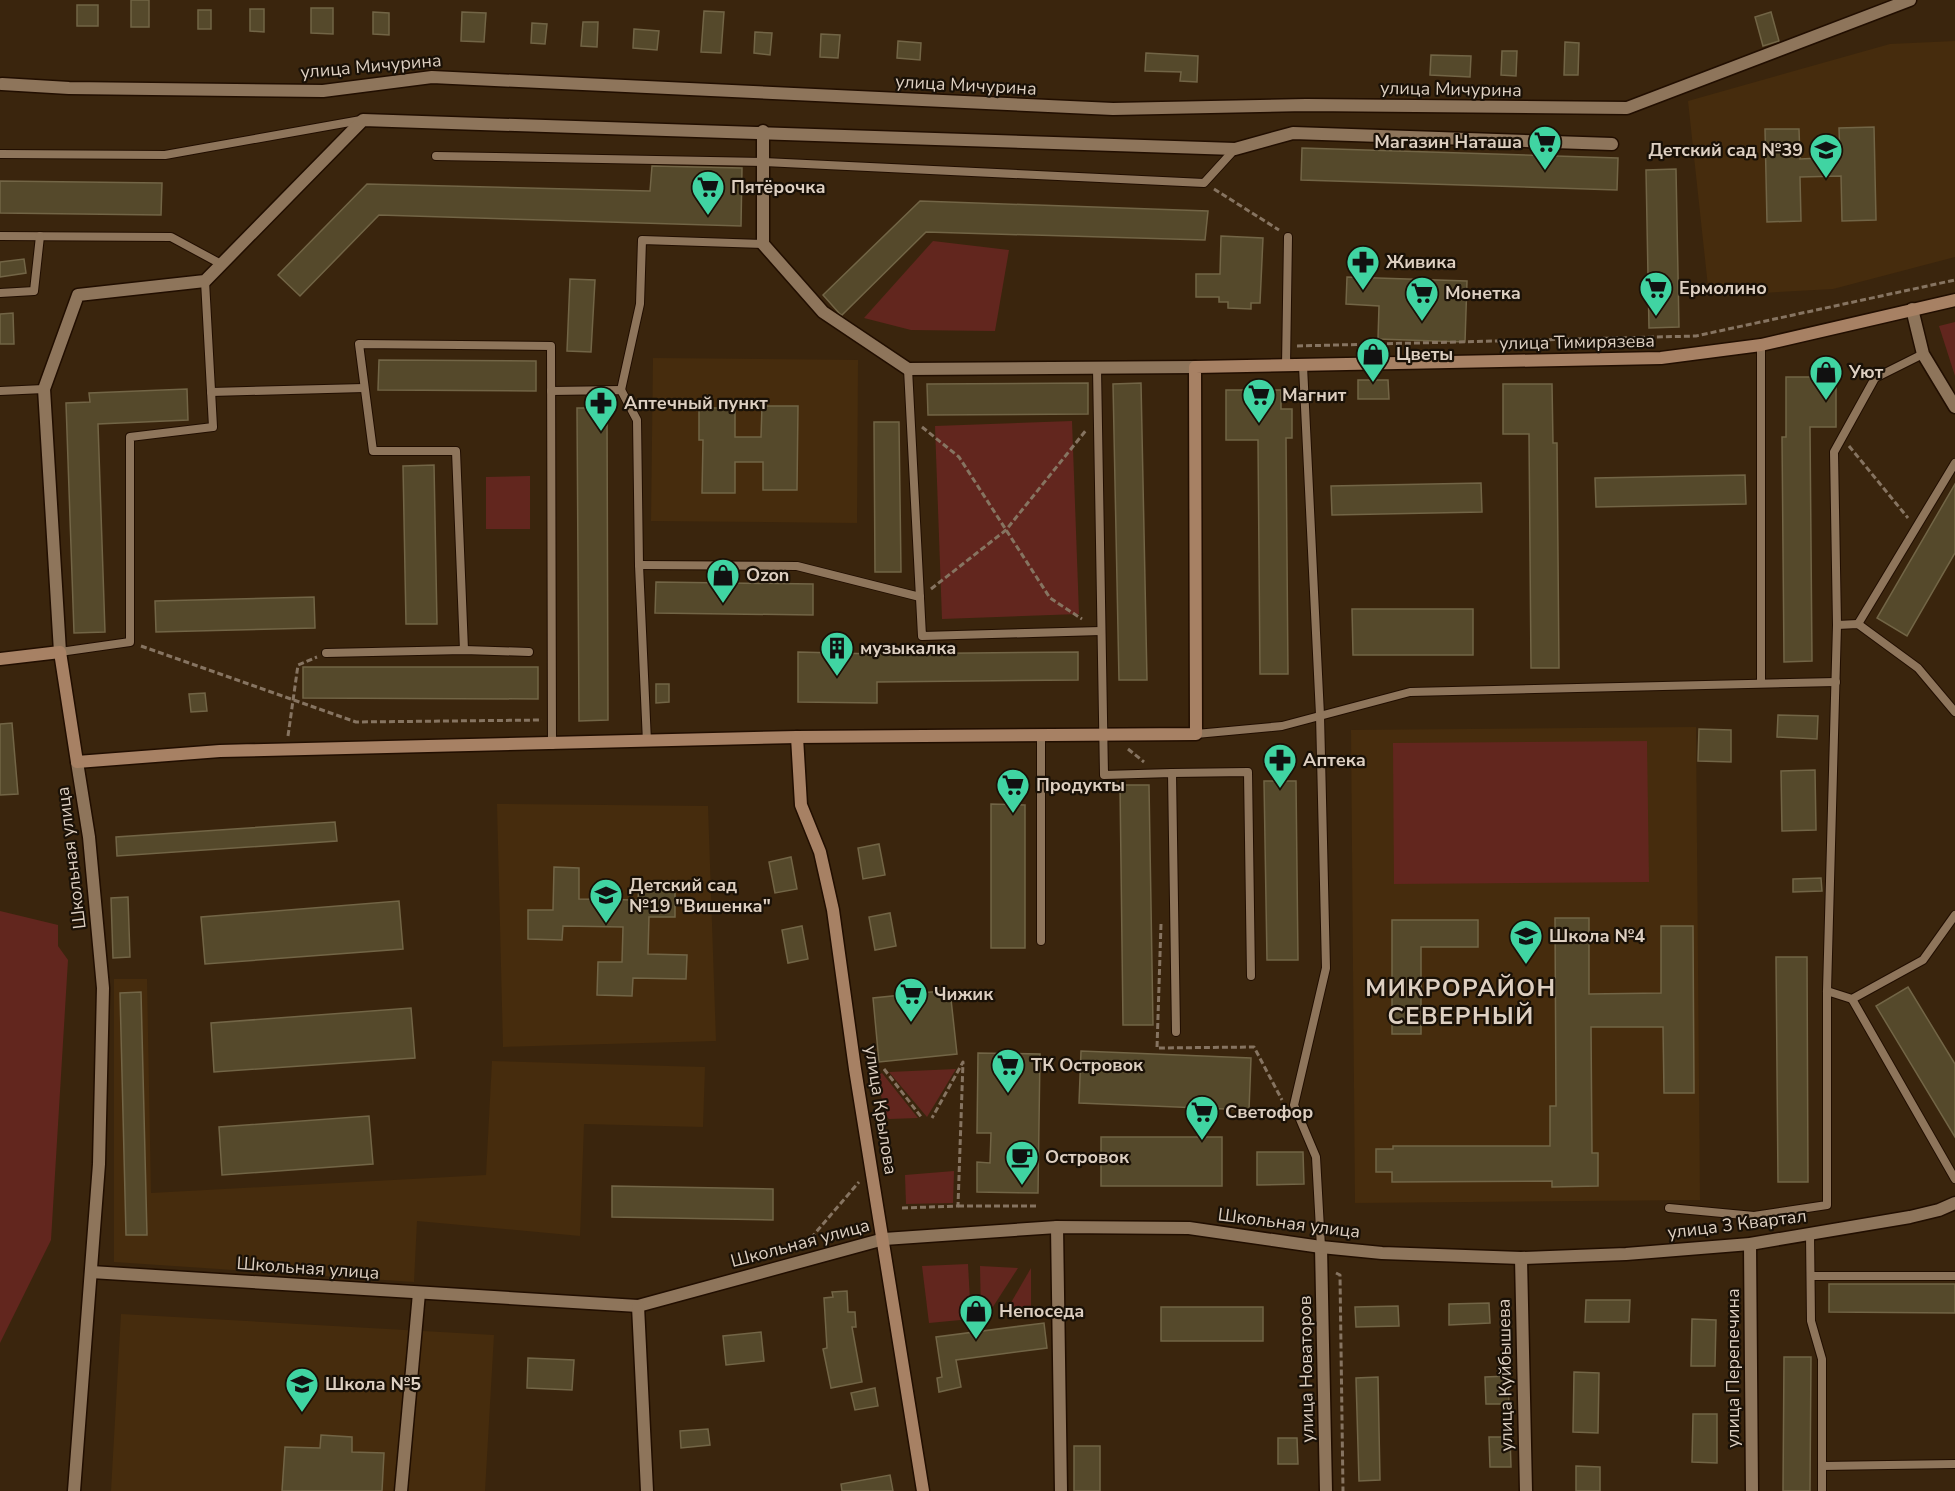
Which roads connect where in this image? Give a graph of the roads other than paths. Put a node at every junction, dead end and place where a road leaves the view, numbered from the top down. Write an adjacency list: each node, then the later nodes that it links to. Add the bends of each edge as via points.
1 (1910, 0): 2 (street, улица Мичурина, via 1627,108 1306,105 1113,109 432,77 322,91)
2 (1, 84)
3 (363, 120): 4 (street); 7 (lane, via 165,155); 14 (street)
4 (763, 131): 6 (street); 9 (street)
5 (1612, 144): 6 (street, via 1293,133)
6 (1235, 149): 9 (lane, via 1204,183)
7 (0, 154)
8 (436, 156): 9 (lane)
9 (764, 162): 13 (street)
10 (0, 236): 11 (lane)
11 (40, 236): 14 (lane, via 171,237); 16 (lane, via 34,291)
12 (1288, 237): 21 (lane)
13 (763, 244): 25 (street, via 823,312); 29 (lane, via 642,240 640,304)
14 (221, 264): 15 (street)
15 (205, 281): 27 (street, via 78,295); 31 (lane)
16 (0, 293)
17 (1955, 300): 18 (street, улица Тимирязева)
18 (1912, 309): 19 (street, улица Тимирязева); 20 (street)
19 (1761, 345): 22 (street, улица Тимирязева, via 1660,358); 45 (lane)
20 (1923, 354): 32 (street); 37 (lane, via 1875,378 1834,452)
21 (1286, 366): 22 (street, улица Тимирязева); 23 (street, улица Тимирязева)
22 (1303, 366): 47 (lane)
23 (1195, 367): 24 (street); 50 (street)
24 (1097, 368): 25 (street); 38 (lane)
25 (908, 369): 35 (lane)
26 (364, 388): 28 (lane, via 359,344 551,346); 31 (lane); 39 (lane, via 373,451 456,451)
27 (44, 389): 30 (lane); 40 (street)
28 (551, 390): 29 (lane); 53 (lane)
29 (621, 390): 34 (lane, via 637,420)
30 (0, 391)
31 (211, 393): 40 (lane, via 213,427 130,437 130,642)
32 (1955, 407)
33 (1955, 464): 36 (lane)
34 (639, 565): 35 (lane, via 796,566); 52 (lane)
35 (920, 597): 38 (lane, via 922,636)
36 (1858, 624): 37 (lane); 46 (lane, via 1918,668)
37 (1837, 625): 44 (lane)
38 (1101, 631): 48 (lane)
39 (464, 650): 41 (lane); 42 (lane)
40 (60, 652): 43 (street); 54 (street)
41 (326, 652)
42 (529, 652)
43 (0, 659)
44 (1836, 682): 45 (lane); 59 (lane)
45 (1761, 683): 47 (lane, via 1410,692)
46 (1955, 712)
47 (1320, 714): 50 (lane, via 1282,726); 69 (lane, via 1326,968 1294,1105 1316,1157)
48 (1103, 733): 49 (street); 50 (street); 55 (lane, via 1104,775)
49 (1041, 734): 51 (street); 57 (lane)
50 (1196, 734)
51 (797, 737): 52 (street); 67 (street, улица Крылова, via 801,805 820,852 833,910)
52 (646, 742): 53 (street)
53 (552, 745): 54 (street, via 220,751)
54 (77, 762): 71 (street, Школьная улица, via 89,837 103,988 99,1164)
55 (1172, 773): 58 (lane, via 1248,772); 61 (lane)
56 (1955, 915): 60 (lane, via 1923,960)
57 (1041, 941)
58 (1251, 976)
59 (1827, 991): 60 (lane); 64 (lane, via 1827,1204 1754,1216)
60 (1852, 999): 62 (lane)
61 (1176, 1032)
62 (1955, 1179)
63 (1955, 1203): 66 (street, улица 3 Квартал, via 1910,1217)
64 (1669, 1208)
65 (1057, 1227): 67 (street, Школьная улица); 69 (street, Школьная улица, via 1189,1228); 82 (street)
66 (1810, 1234): 68 (street, улица 3 Квартал); 72 (lane)
67 (884, 1239): 75 (street, Школьная улица); 81 (street, улица Крылова)
68 (1750, 1244): 70 (street, улица 3 Квартал); 85 (street, улица Перепечина)
69 (1321, 1247): 70 (street, Школьная улица); 83 (street, улица Новаторов)
70 (1521, 1258): 84 (street, улица Куйбышева)
71 (91, 1272): 74 (street, Школьная улица); 78 (street, Школьная улица)
72 (1811, 1276): 73 (lane); 77 (lane, via 1810,1321 1822,1359)
73 (1955, 1276)
74 (419, 1293): 75 (street, Школьная улица); 79 (street)
75 (638, 1306): 80 (street)
76 (1955, 1464): 77 (lane)
77 (1822, 1466): 86 (lane)
78 (74, 1491)
79 (401, 1491)
80 (647, 1491)
81 (923, 1491)
82 (1061, 1491)
83 (1326, 1491)
84 (1526, 1491)
85 (1752, 1491)
86 (1822, 1491)

